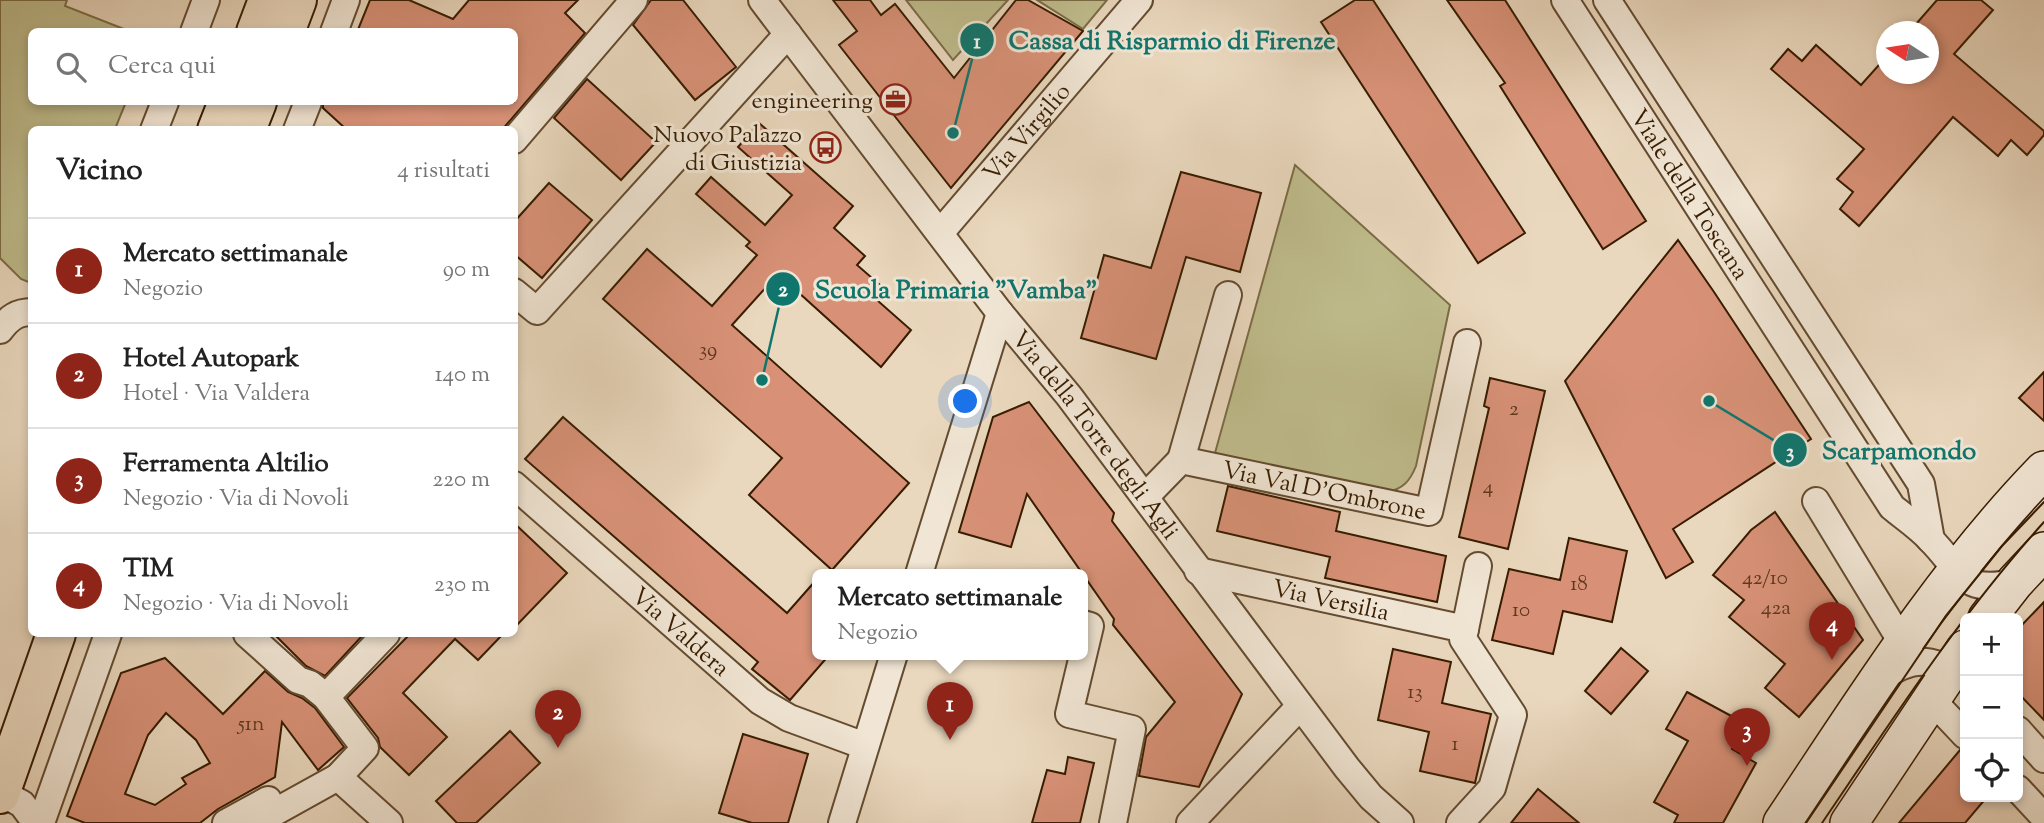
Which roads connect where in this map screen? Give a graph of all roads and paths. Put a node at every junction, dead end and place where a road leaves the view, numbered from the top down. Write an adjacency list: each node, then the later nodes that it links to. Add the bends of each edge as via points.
1 (206, 0): 10 (street)
2 (268, 0): 11 (main road)
3 (297, 0): 12 (main road)
4 (346, 0): 13 (street)
5 (634, 0): 21 (street)
6 (762, 0): 14 (street, Via della Torre degli Agli)
7 (1139, 0): 22 (street, Via Virgilio)
8 (1565, 0): 34 (street, Viale della Toscana, via 1892,507)
9 (1606, 0): 34 (street, Viale della Toscana, via 1921,484)
10 (196, 28)
11 (258, 28)
12 (286, 28)
13 (336, 28)
14 (788, 34): 22 (street, Via della Torre degli Agli); 23 (street, via 537,310)
15 (164, 105): 18 (street)
16 (227, 105): 19 (main road)
17 (256, 105): 20 (main road)
18 (156, 126)
19 (219, 126)
20 (248, 126)
21 (518, 136)
22 (940, 233): 26 (street, Via della Torre degli Agli)
23 (518, 295)
24 (1228, 295): 29 (street)
25 (18, 310): 27 (street)
26 (1000, 313): 32 (street, Via della Torre degli Agli); 37 (street)
27 (0, 330)
28 (1467, 343): 29 (street, Via Val D'Ombrone, via 1429,512)
29 (1181, 460): 32 (street)
30 (2044, 470): 39 (street)
31 (518, 493): 60 (street, Via Valdera, via 760,701 789,718)
32 (1145, 497): 38 (street, Via della Torre degli Agli)
33 (1816, 500): 48 (street)
34 (1931, 540): 39 (street, Viale della Toscana)
35 (2044, 551): 40 (street)
36 (1478, 566): 42 (street)
37 (921, 569)
38 (1198, 571): 42 (street, Via Versilia); 56 (street, Via della Torre degli Agli)
39 (1956, 571): 40 (street, via 1985,586); 48 (street)
40 (2015, 582): 41 (street)
41 (1991, 613)
42 (1465, 629): 74 (street, via 1463,639 1513,715 1492,789)
43 (28, 636): 57 (main road)
44 (55, 637): 63 (main road)
45 (107, 637): 66 (street)
46 (250, 637): 54 (street, via 298,681)
47 (383, 637): 54 (street)
48 (1903, 644): 53 (street)
49 (892, 660): 60 (street)
50 (1080, 660): 71 (street, via 1069,714 1132,730)
51 (1960, 665): 53 (street, via 1915,661)
52 (1960, 666): 55 (street)
53 (1879, 679): 75 (street)
54 (326, 697): 62 (street, via 365,748)
55 (1931, 699): 58 (street); 76 (street)
56 (1300, 706): 72 (street); 73 (street, Via della Torre degli Agli, via 1352,775)
57 (0, 714)
58 (1960, 730)
59 (2023, 736): 61 (street)
60 (865, 746): 70 (street)
61 (2044, 759)
62 (338, 777): 67 (street, via 309,777); 68 (street); 69 (street)
63 (0, 792): 66 (street, via 22,804)
64 (2023, 794): 65 (street)
65 (2044, 817)
66 (39, 823)
67 (226, 823)
68 (256, 823)
69 (389, 823)
70 (842, 823)
71 (1113, 823)
72 (1190, 823)
73 (1400, 823)
74 (1460, 823)
75 (1782, 823)
76 (1849, 823)

